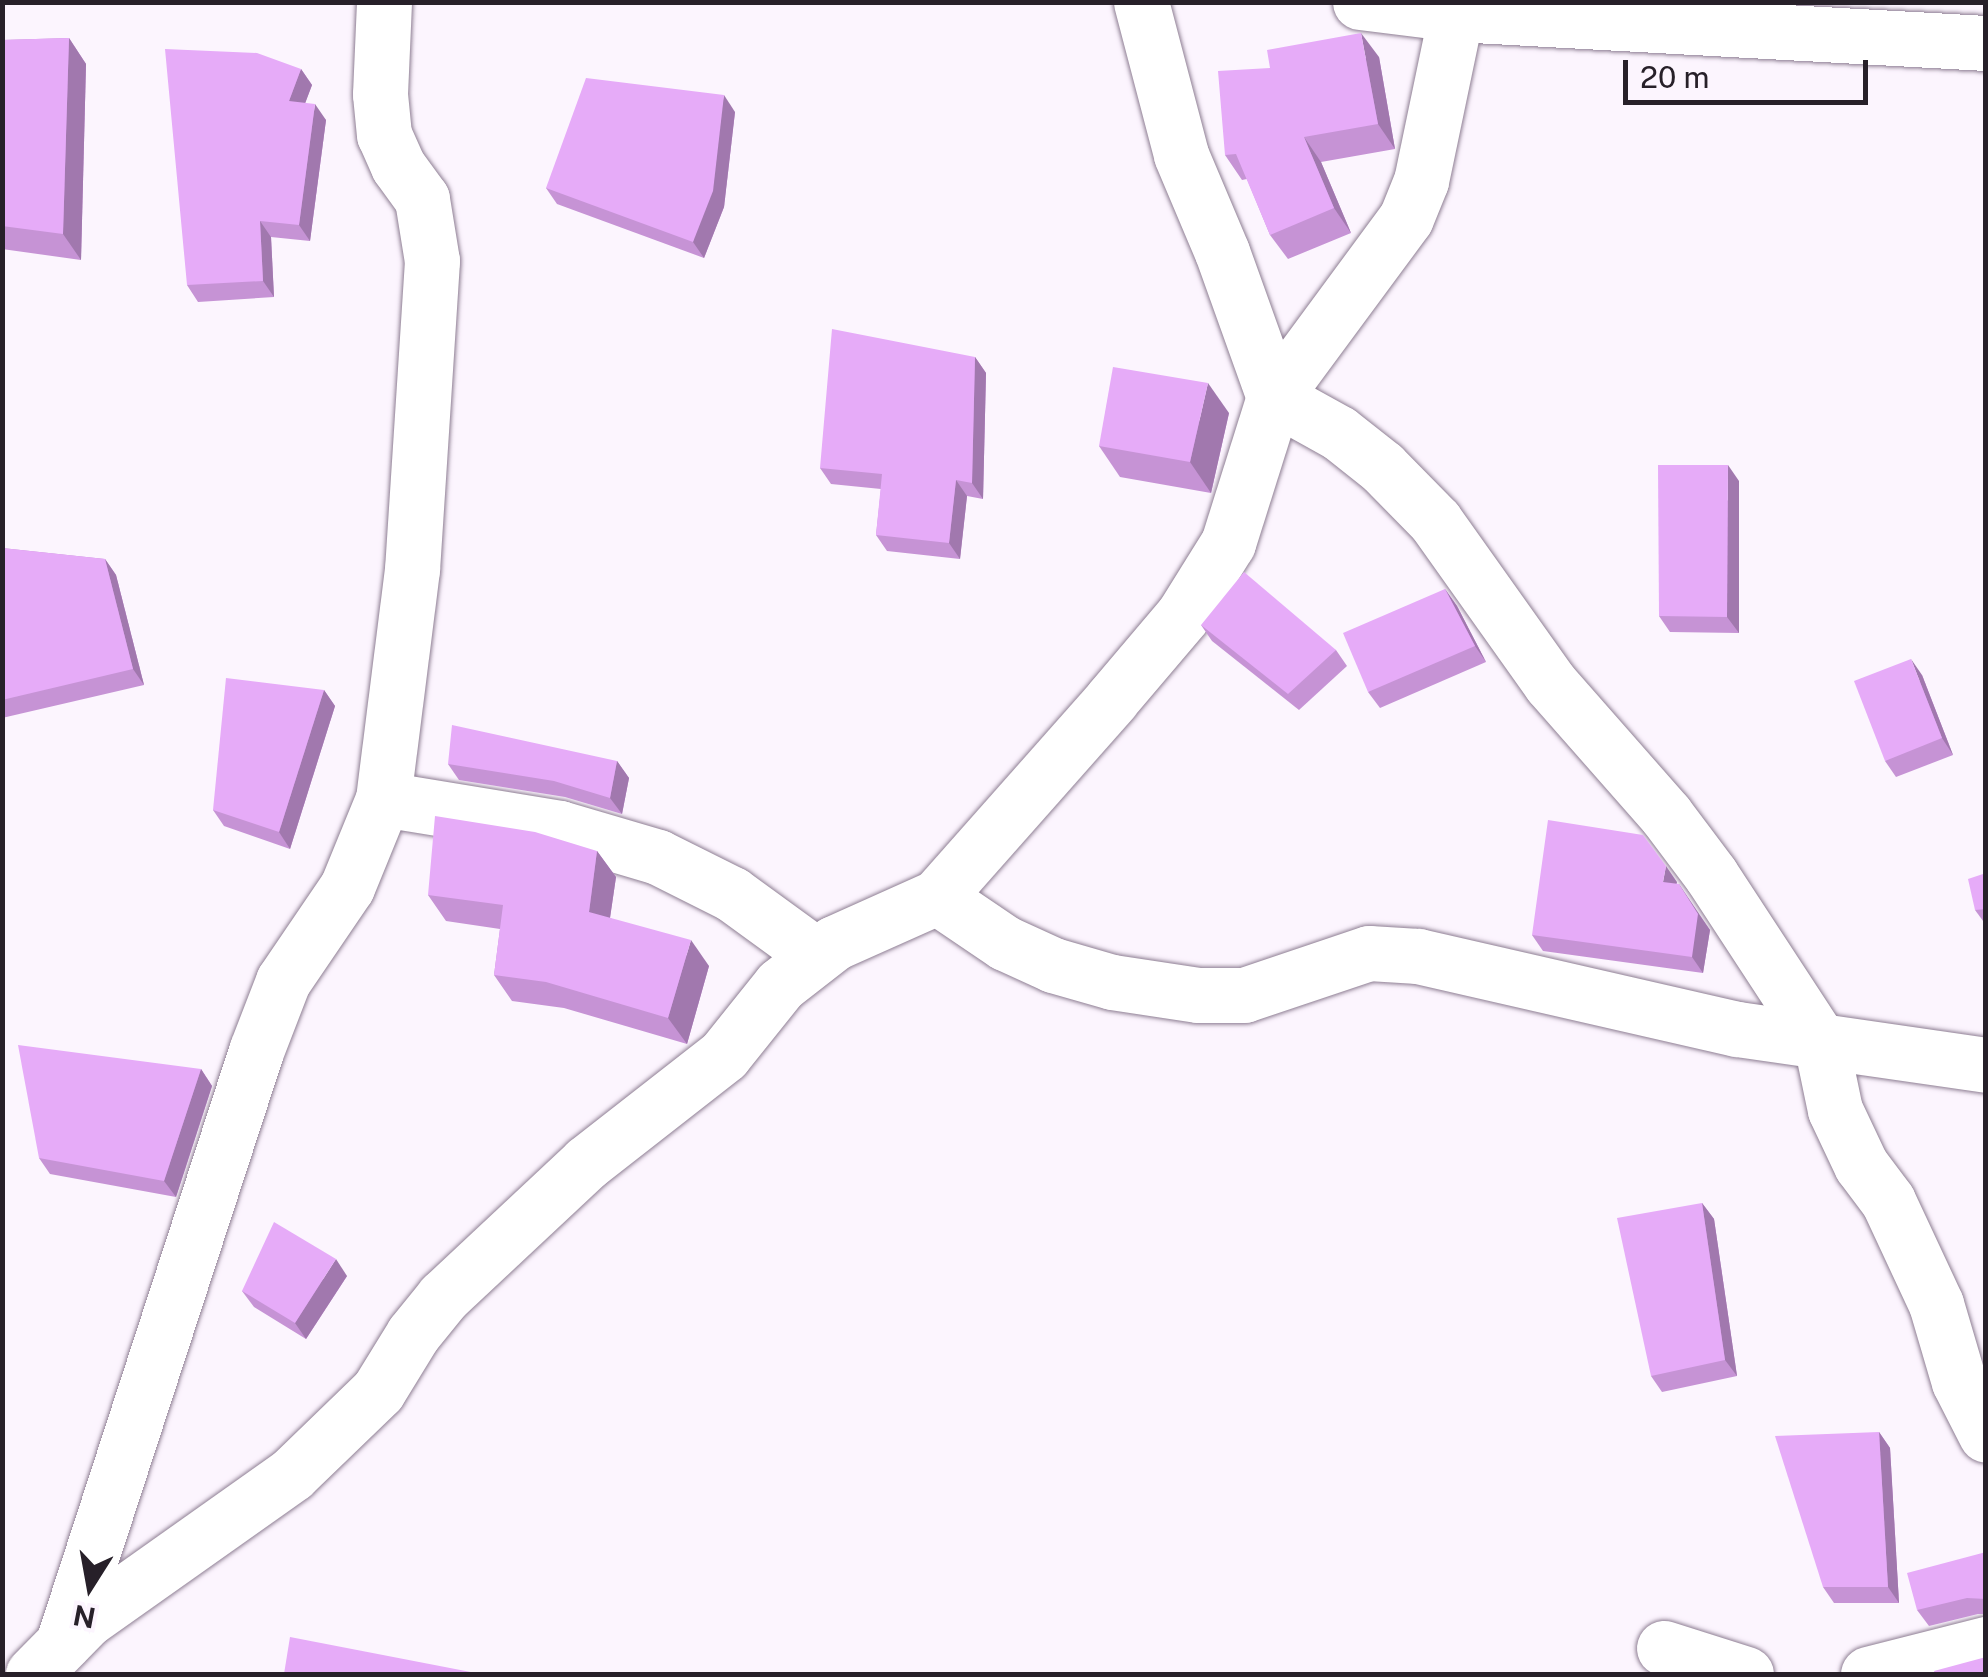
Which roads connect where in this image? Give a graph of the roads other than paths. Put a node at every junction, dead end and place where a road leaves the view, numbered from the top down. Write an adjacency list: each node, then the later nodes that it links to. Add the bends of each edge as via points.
1 (384, 2): 7 (street, via 384,134 422,198 432,261 412,570)
2 (1140, 2): 6 (street, via 1182,156)
3 (1360, 2): 4 (street)
4 (1456, 14): 5 (street); 6 (street, via 1421,181 1406,218)
5 (1986, 43)
6 (1274, 397): 8 (street, via 1228,543 1183,614); 10 (street, via 1382,466 1435,521 1550,683 1711,875)
7 (383, 799): 9 (street, via 560,828 658,856 732,894); 15 (street, via 346,887 284,981 256,1051)
8 (937, 897): 9 (street); 10 (street, via 1005,943 1112,982 1244,995 1369,953 1418,956)
9 (816, 955): 15 (street, via 780,985 724,1054 586,1163 456,1284 413,1334 378,1391 292,1474 86,1620)
10 (1821, 1042): 11 (street); 12 (street, via 1835,1110 1936,1304 1959,1382)
11 (1986, 1065)
12 (1986, 1435)
13 (1986, 1644): 17 (street)
14 (1664, 1648): 16 (street)
15 (48, 1660)
16 (1746, 1674)
17 (1868, 1674)

